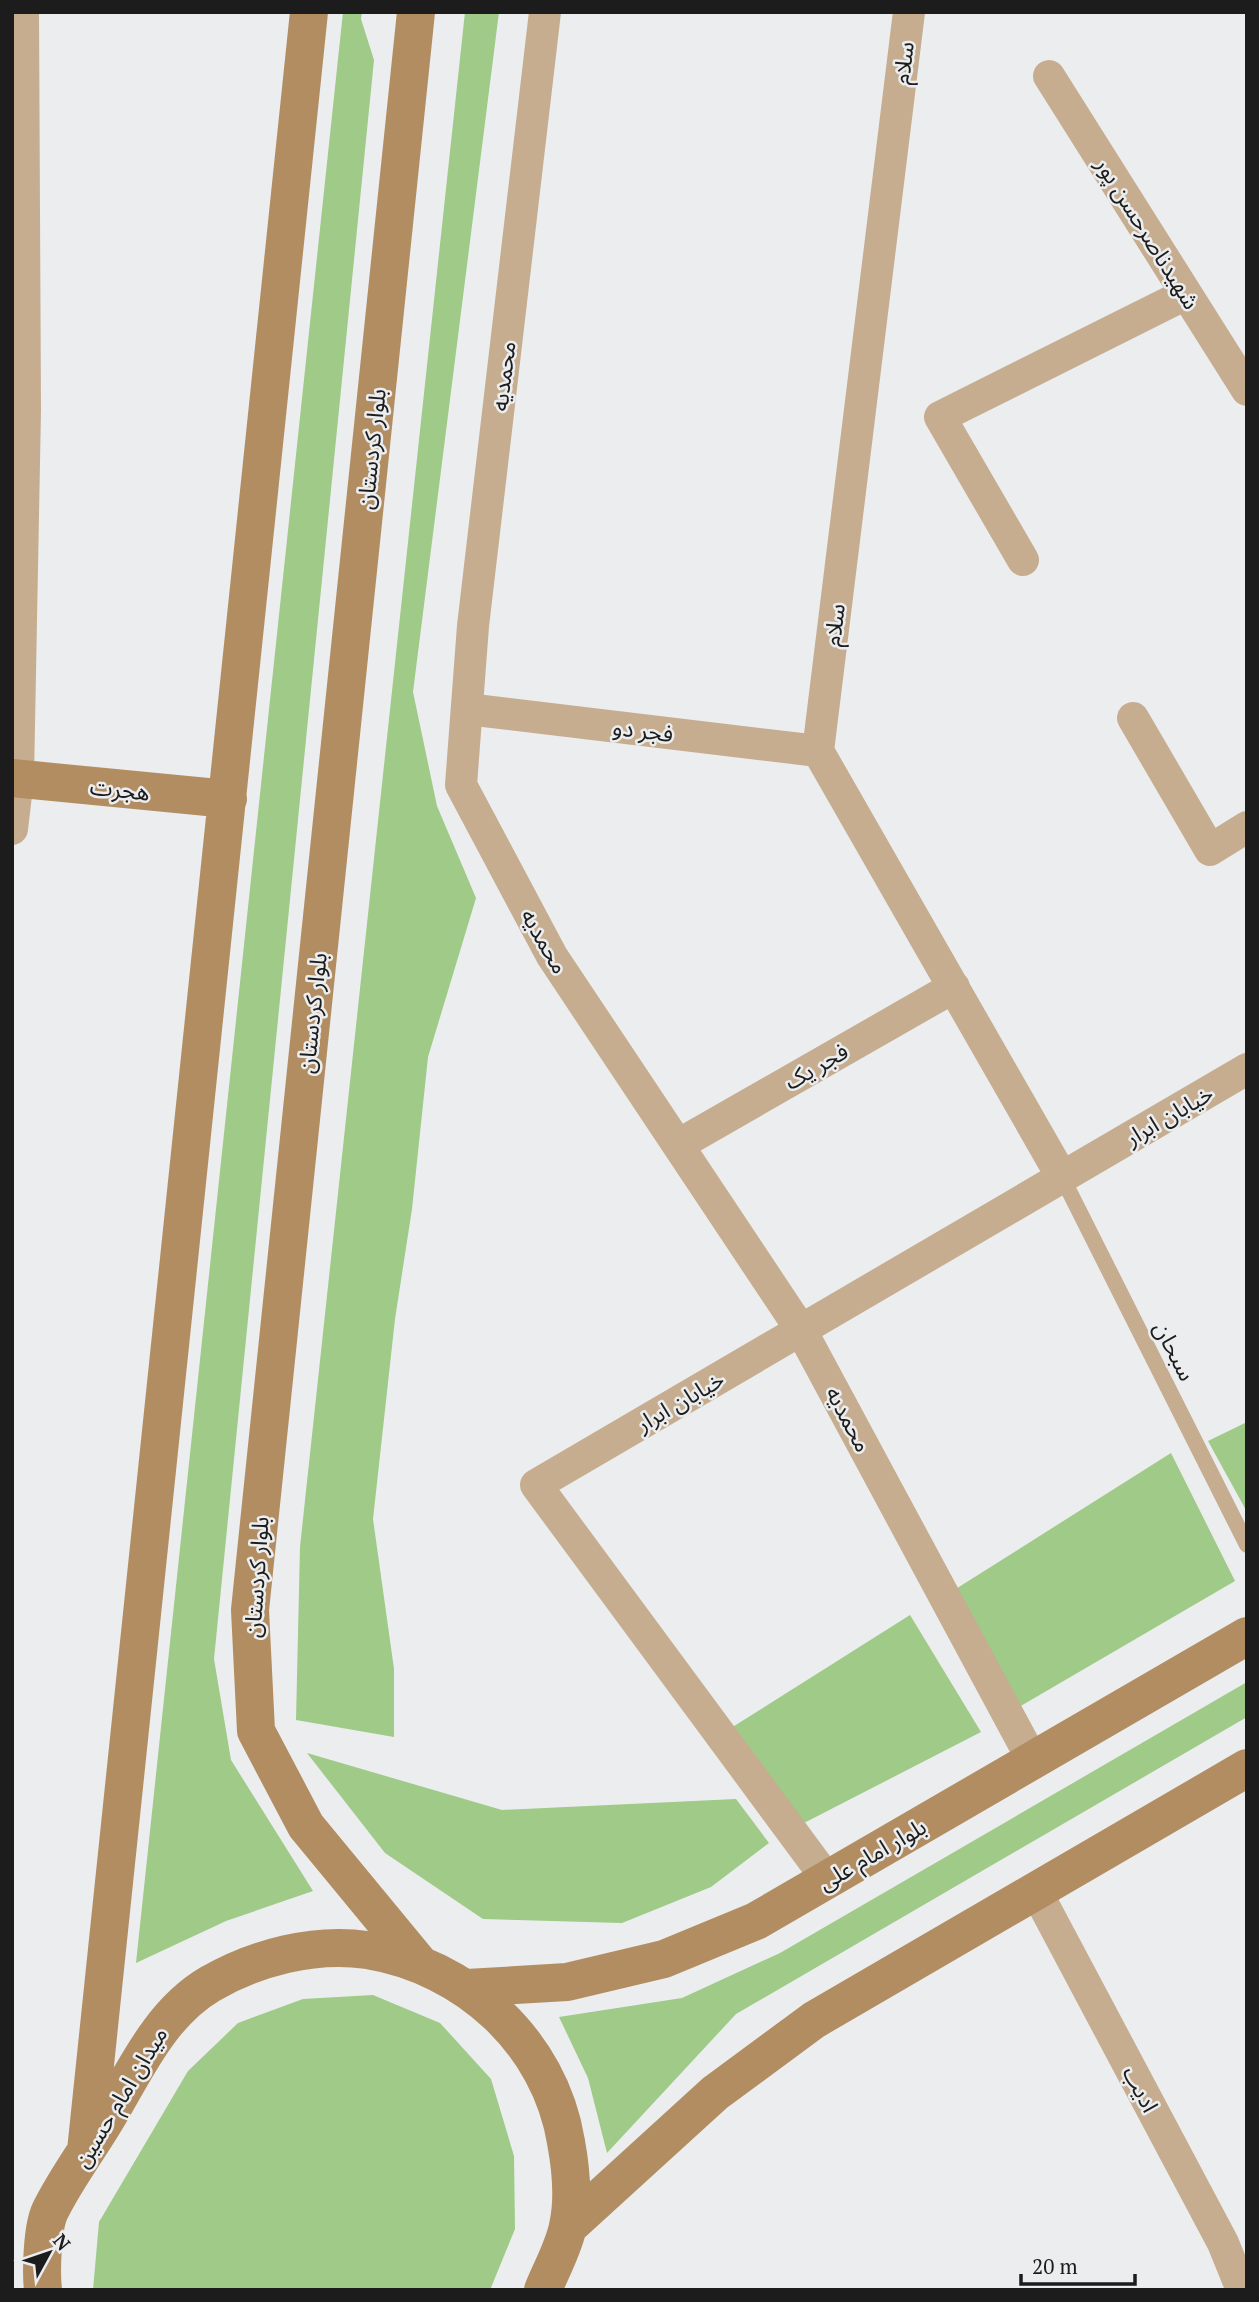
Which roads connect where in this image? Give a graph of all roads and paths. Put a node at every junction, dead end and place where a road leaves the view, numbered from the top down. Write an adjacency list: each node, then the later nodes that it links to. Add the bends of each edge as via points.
1 (23, 12): 9 (street)
2 (309, 12): 15 (main road)
3 (416, 12): 29 (main road, بلوار کردستان, via 250,1611 256,1731 306,1826)
4 (545, 12): 11 (street, محمدیه)
5 (909, 12): 13 (street, سلام)
6 (1049, 76): 7 (street, شهیدناصرحسن پور)
7 (1186, 294): 8 (street, شهیدناصرحسن پور); 10 (street, via 940,417)
8 (1247, 390)
9 (19, 410): 14 (street)
10 (1023, 560)
11 (467, 709): 13 (street, فجر دو); 20 (street, محمدیه, via 461,785 552,956)
12 (1133, 718): 16 (street, via 1210,850)
13 (818, 751): 18 (street)
14 (15, 778): 15 (main road, هجرت); 17 (street)
15 (228, 799): 31 (main road)
16 (1247, 827)
17 (12, 829)
18 (954, 987): 20 (street, فجر یک); 21 (street)
19 (1247, 1069): 21 (street, خیابان ابرار)
20 (678, 1145): 22 (street, محمدیه)
21 (1062, 1177): 22 (street, خیابان ابرار); 23 (lane, سبحان)
22 (801, 1330): 25 (street, محمدیه); 27 (street, خیابان ابرار, via 536,1485)
23 (1247, 1545)
24 (1247, 1636): 25 (main road, بلوار امام علی)
25 (1032, 1761): 27 (main road, بلوار امام علی)
26 (1247, 1768): 28 (main road)
27 (828, 1879): 30 (main road, بلوار امام علی, via 756,1921 664,1959 567,1982)
28 (1036, 1891): 32 (main road, via 814,2020 715,2093); 35 (street, ادیب, via 1223,2243)
29 (418, 1963): 30 (main road, میدان امام حسین); 31 (main road, میدان امام حسین, via 366,1950 311,1949 258,1961 208,1985 166,2020)
30 (467, 1988): 32 (main road, میدان امام حسین, via 508,2024 541,2068 562,2119 571,2173)
31 (86, 2151): 33 (main road, میدان امام حسین, via 49,2214)
32 (568, 2227): 34 (main road, میدان امام حسین)
33 (43, 2290)
34 (542, 2290)
35 (1242, 2290)

